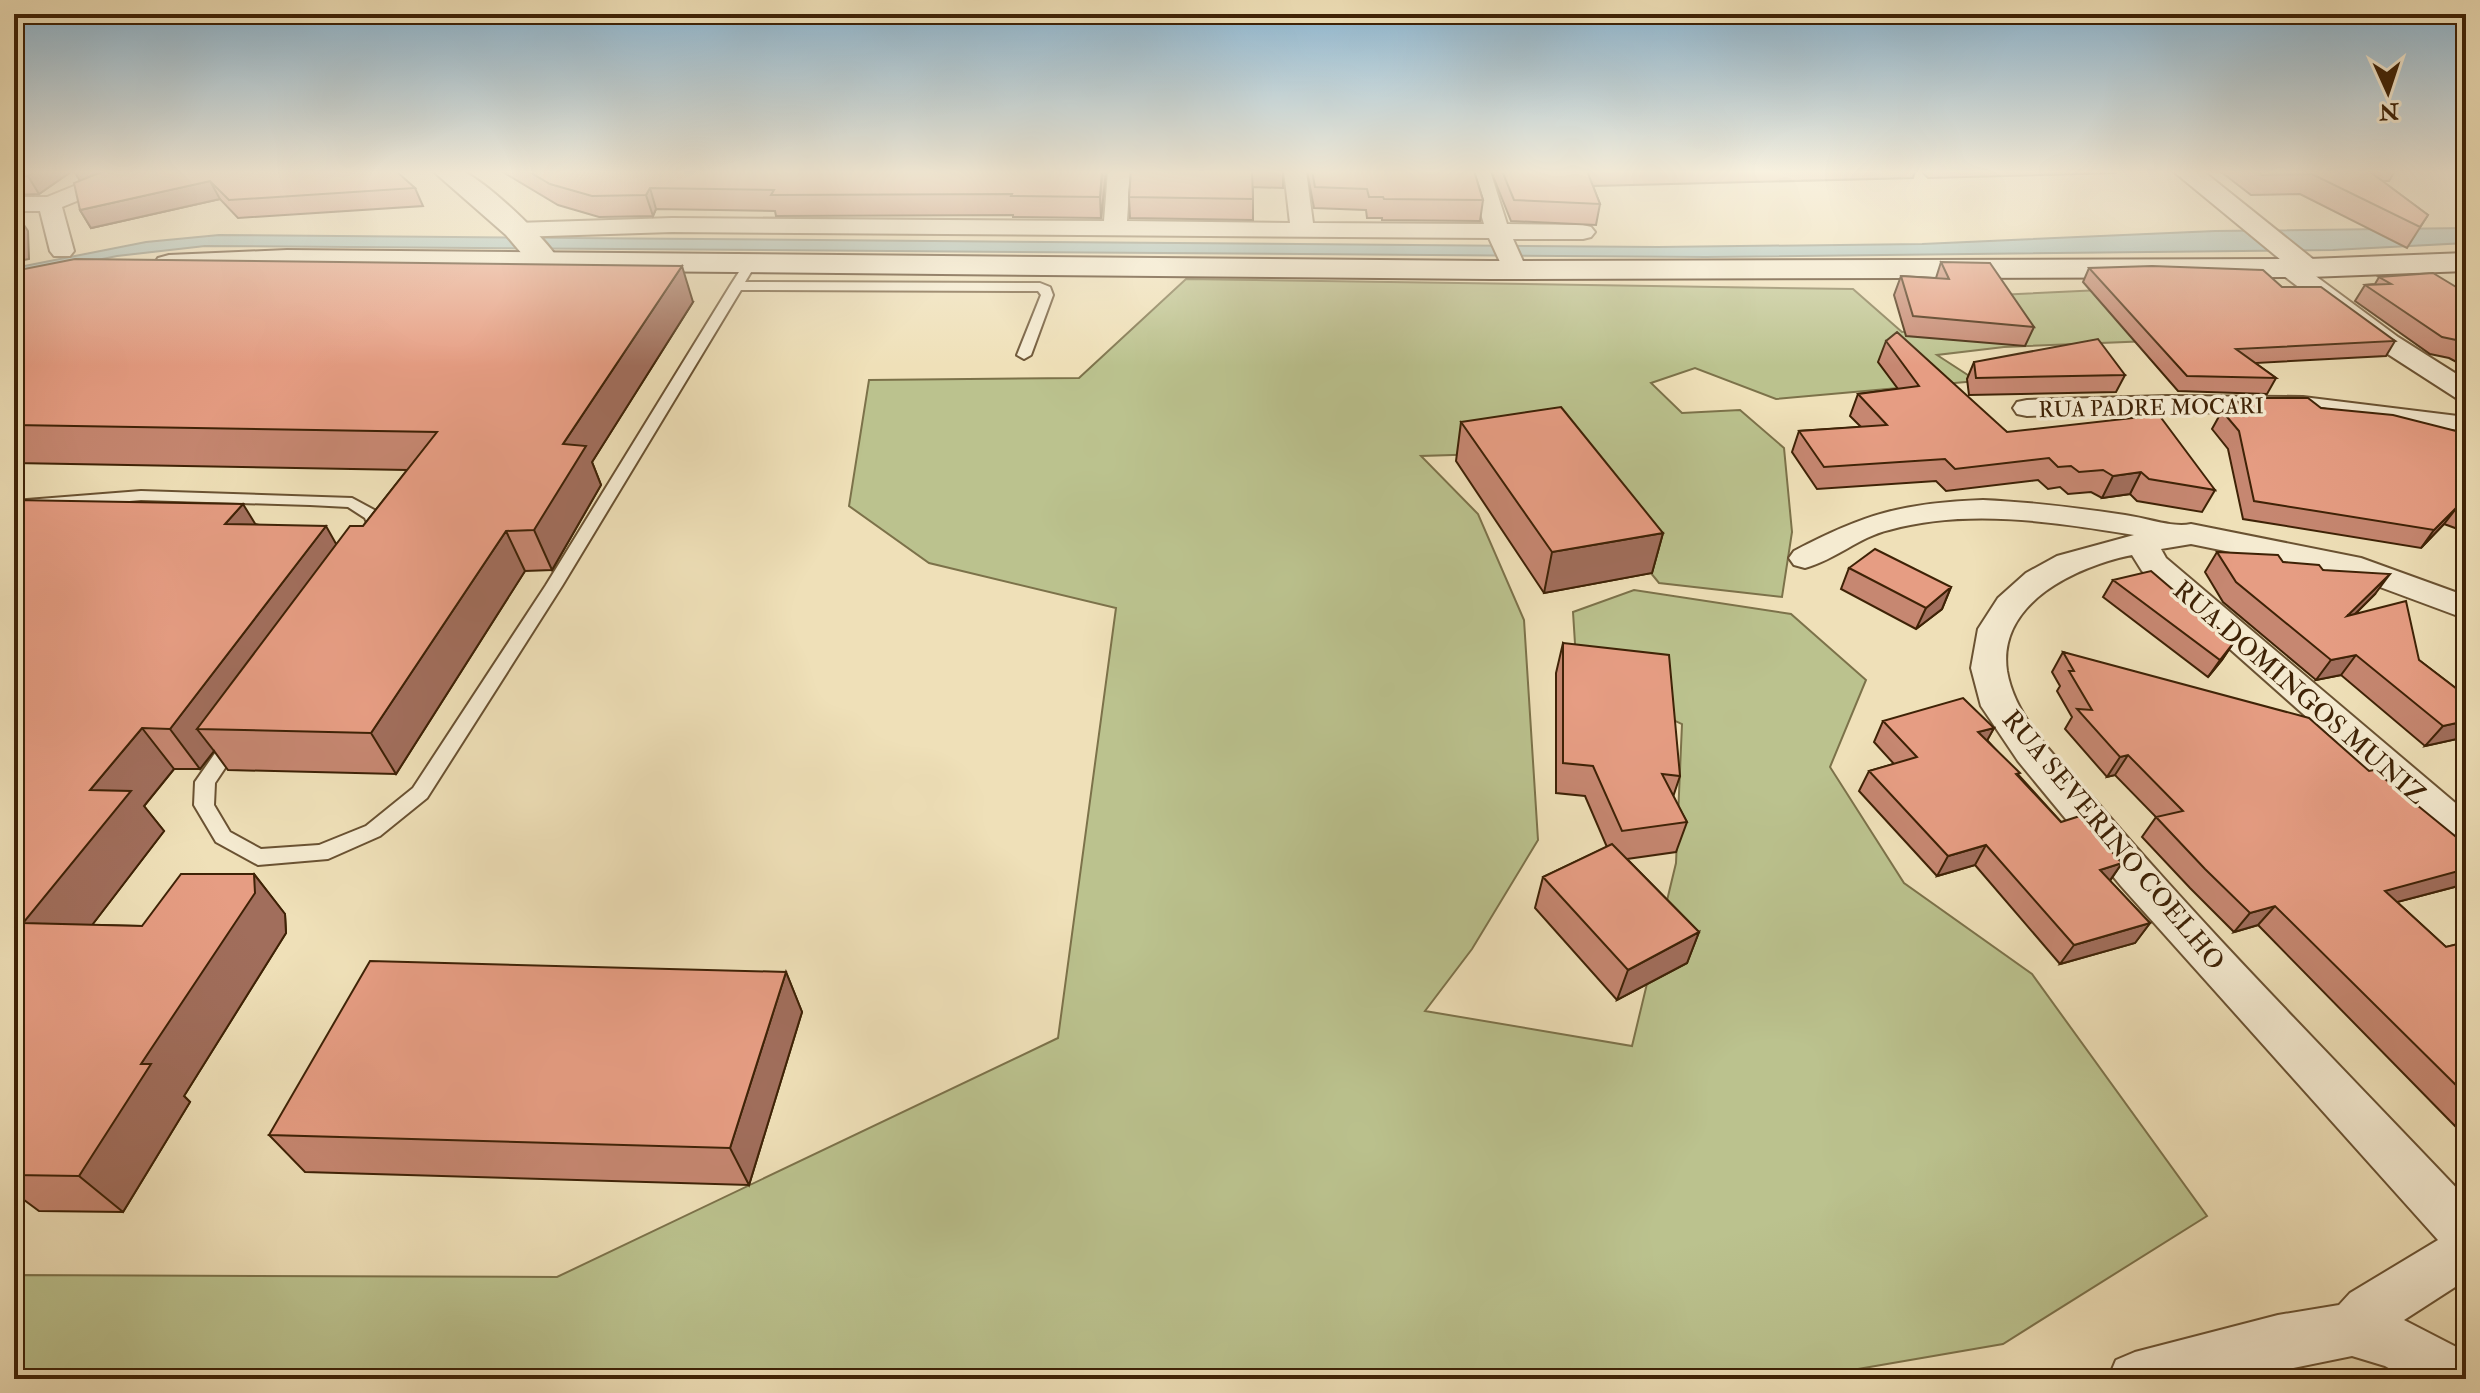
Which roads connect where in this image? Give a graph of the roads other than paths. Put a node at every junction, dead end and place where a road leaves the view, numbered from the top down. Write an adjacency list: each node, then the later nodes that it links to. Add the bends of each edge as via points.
1 (58, 236): 9 (street)
2 (522, 236): 8 (main road)
3 (590, 236): 8 (street)
4 (1364, 236): 10 (street)
5 (1501, 236): 10 (street)
6 (1568, 236): 10 (street)
7 (2265, 236): 11 (main road)
8 (531, 244): 13 (main road); 14 (main road)
9 (62, 251)
10 (1507, 252): 11 (main road); 14 (main road)
11 (2293, 260): 12 (main road); 16 (street, via 2389,343)
12 (2466, 262)
13 (146, 266)
14 (743, 275): 15 (lane, via 1040,287 1047,295); 25 (lane, via 554,586 420,793 373,831 321,853 258,857 223,837 204,805 205,782)
15 (1024, 355)
16 (2466, 392)
17 (2027, 408): 18 (street, RUA PADRE MOCARI, via 2303,405)
18 (2466, 426)
19 (14, 506): 22 (lane, via 56,499 190,495 352,503 372,515 378,530)
20 (2191, 534): 21 (street, RUA SEVERINO COELHO); 23 (street, via 2059,514 1960,512 1874,524); 24 (street, RUA SEVERINO COELHO, via 2361,568)
21 (2142, 543): 26 (street, RUA DOMINGOS MUNIZ, via 2153,564); 27 (street, RUA SEVERINO COELHO, via 2068,563 2038,580 2010,606 1995,629 1989,668 1999,706 2135,875)
22 (369, 550)
23 (1805, 558)
24 (2466, 608)
25 (249, 721)
26 (2466, 835)
27 (2466, 1234)
28 (2466, 1251): 29 (street, via 2369,1312)
29 (2352, 1329): 30 (street); 31 (street, via 2396,1343)
30 (2135, 1379)
31 (2462, 1379)

